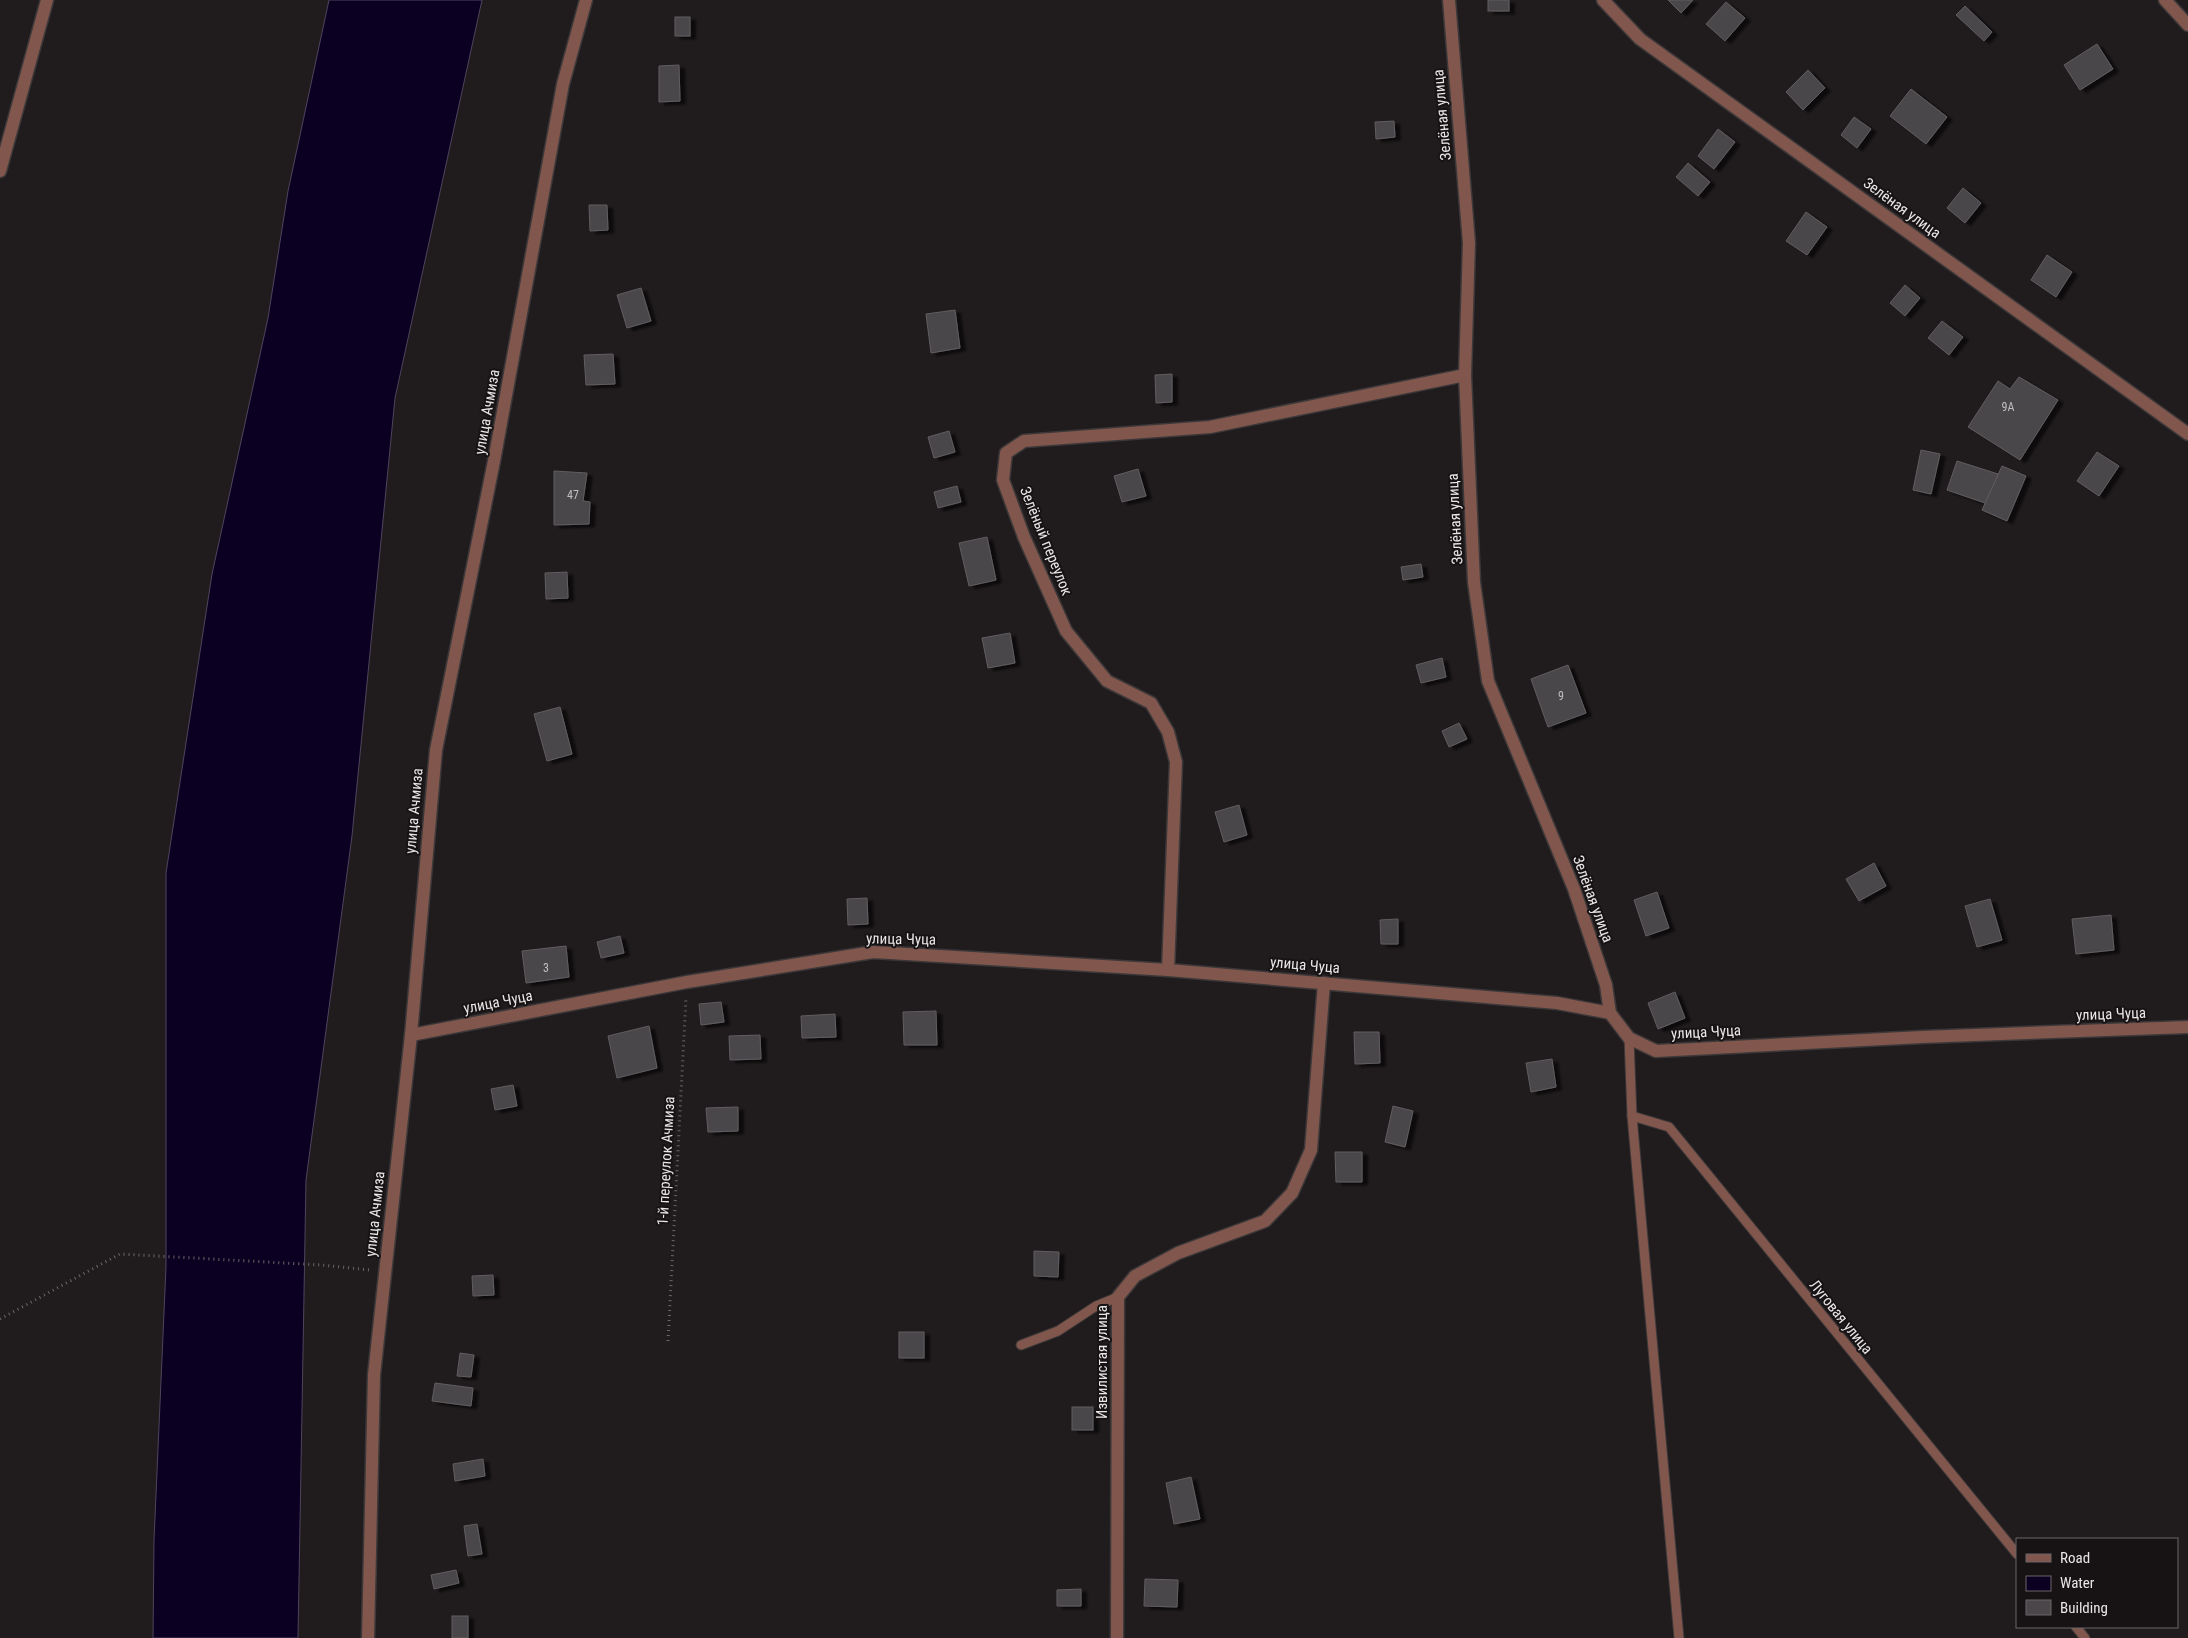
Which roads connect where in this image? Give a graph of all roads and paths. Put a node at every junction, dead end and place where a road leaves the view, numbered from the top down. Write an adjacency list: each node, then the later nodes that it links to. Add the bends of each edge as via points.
1 (47, 0): 7 (street)
2 (586, 0): 15 (street, улица Ачмиза, via 563,84 494,461 436,750)
3 (1449, 0): 8 (street, Зелёная улица, via 1469,243)
4 (1603, 0): 9 (street, Зелёная улица, via 1640,39)
5 (2165, 0): 6 (street)
6 (2188, 26)
7 (0, 171)
8 (1465, 375): 10 (street, Зелёный переулок, via 1210,427 1024,441 1006,453 1003,480 1024,537 1066,631 1107,681 1151,703 1168,732 1176,762); 13 (street, Зелёная улица, via 1474,582 1488,681 1574,889 1606,985)
9 (2188, 434)
10 (1168, 970): 11 (street, улица Чуца, via 872,952); 12 (street, улица Чуца)
11 (687, 982): 15 (street, улица Чуца); 21 (path, 1-й переулок Ачмиза)
12 (1324, 983): 13 (street, улица Чуца, via 1556,1003); 19 (street, Извилистая улица, via 1311,1150 1292,1193 1265,1221 1178,1253 1135,1276)
13 (1610, 1013): 16 (street, улица Чуца)
14 (2188, 1027): 16 (street, улица Чуца, via 1656,1051)
15 (411, 1035): 18 (street, улица Ачмиза)
16 (1629, 1038): 17 (lane)
17 (1632, 1116): 23 (lane, Луговая улица, via 1669,1127); 27 (lane)
18 (385, 1272): 20 (path, via 321,1265 120,1254); 25 (street, улица Ачмиза, via 374,1374)
19 (1118, 1297): 22 (lane, via 1096,1306 1058,1331); 26 (street, Извилистая улица)
20 (0, 1319)
21 (668, 1341)
22 (1021, 1344)
23 (2016, 1553)
24 (2077, 1628): 28 (lane)
25 (368, 1638)
26 (1116, 1638)
27 (1679, 1638)
28 (2085, 1638)

